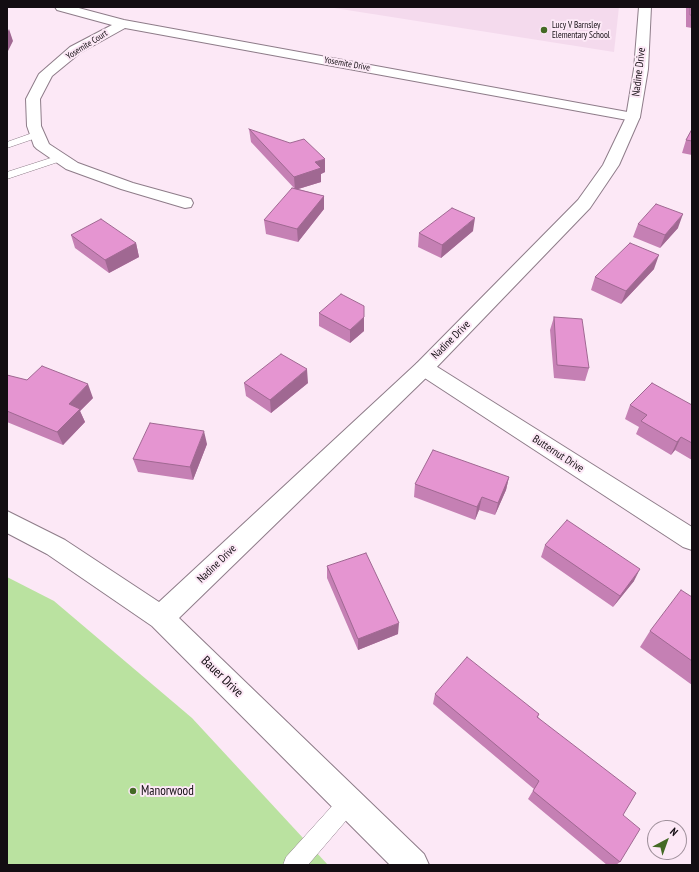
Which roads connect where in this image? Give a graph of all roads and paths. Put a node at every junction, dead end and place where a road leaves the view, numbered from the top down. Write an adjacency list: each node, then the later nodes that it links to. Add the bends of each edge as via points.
1 (61, 7): 3 (street, Yosemite Drive)
2 (645, 7): 4 (street, Nadine Drive, via 641,69)
3 (123, 24): 4 (street, Yosemite Drive); 5 (street, Yosemite Court, via 75,50 46,74 33,99 34,126)
4 (633, 117): 10 (street, Nadine Drive, via 611,165 584,204)
5 (38, 134): 6 (lane); 7 (street, Yosemite Court, via 42,146)
6 (7, 145)
7 (60, 158): 8 (lane); 9 (street, Yosemite Court, via 72,166 127,186)
8 (7, 176)
9 (185, 203)
10 (424, 368): 12 (street, Butternut Drive); 13 (street, Nadine Drive)
11 (7, 521): 13 (street, Bauer Drive, via 56,548)
12 (692, 540)
13 (161, 618): 14 (street, Bauer Drive)
14 (349, 802): 15 (lane); 16 (street, Bauer Drive)
15 (294, 865)
16 (413, 865)

